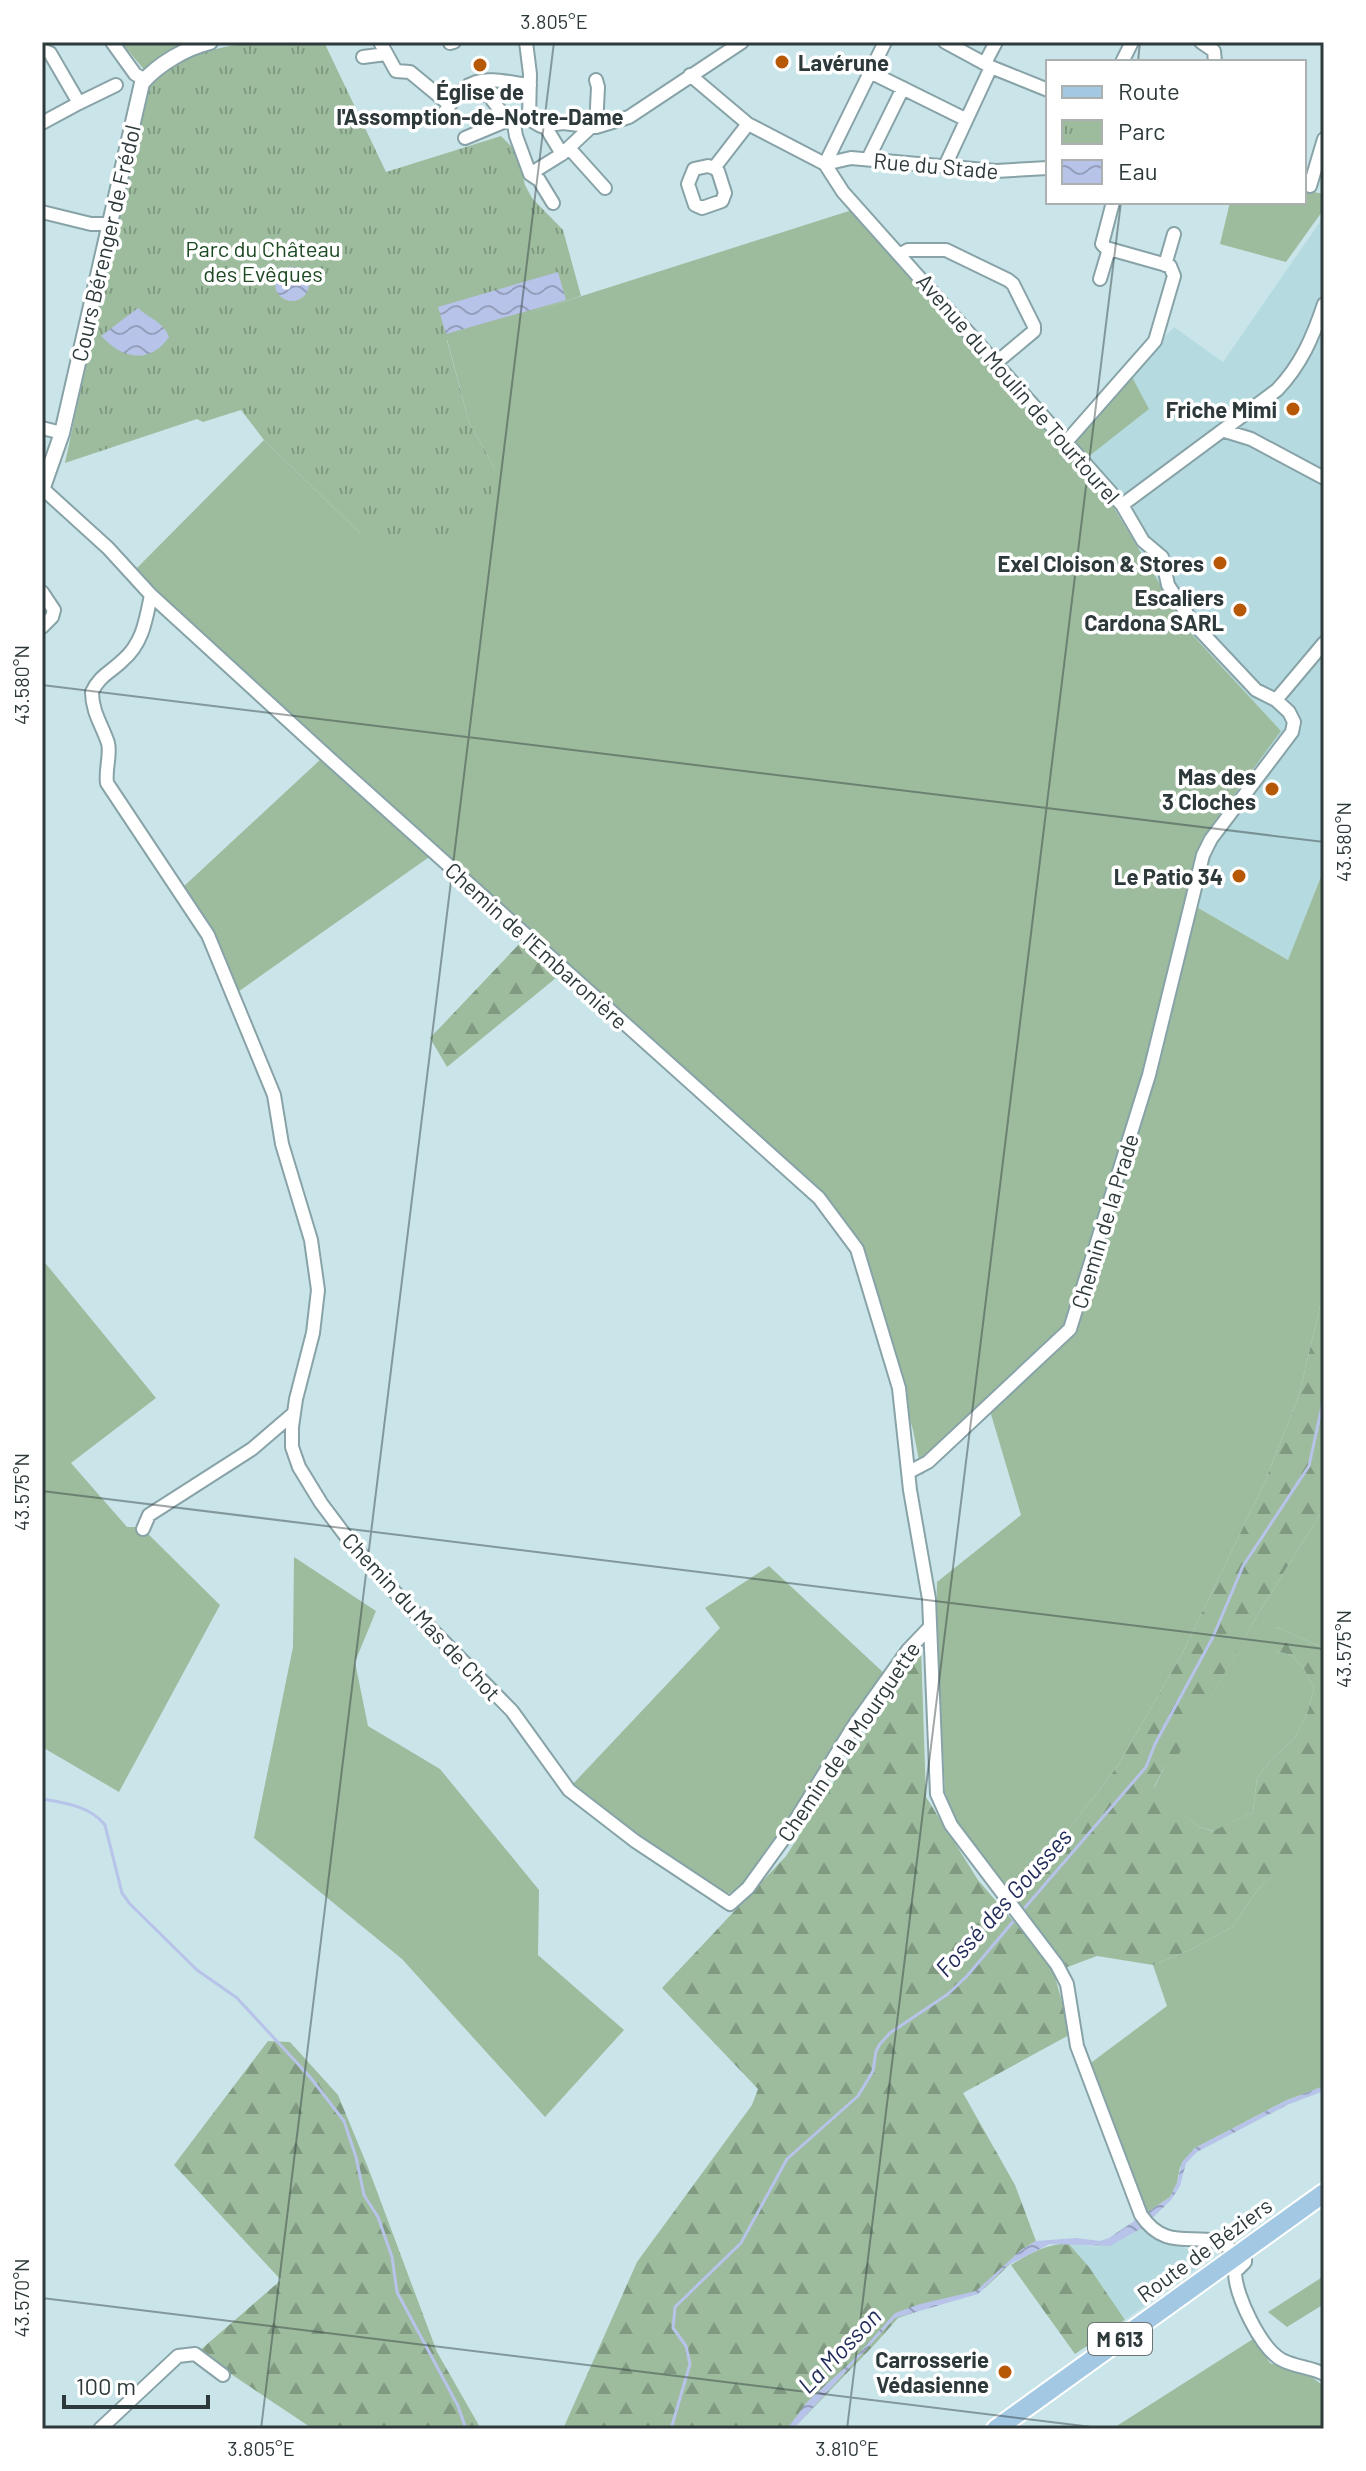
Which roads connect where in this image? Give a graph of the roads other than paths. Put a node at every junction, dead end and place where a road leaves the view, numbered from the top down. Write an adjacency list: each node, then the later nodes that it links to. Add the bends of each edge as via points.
1 (112, 42): 18 (street)
2 (210, 42): 18 (street)
3 (526, 42): 21 (street)
4 (742, 42): 17 (street)
5 (885, 42): 16 (street)
6 (945, 42): 15 (street)
7 (996, 42): 15 (street)
8 (1132, 42): 13 (street)
9 (1201, 42): 14 (street, via 1214,51)
10 (385, 49): 12 (street); 20 (street, via 396,71 410,72 447,109)
11 (42, 50): 24 (street, via 50,53)
12 (363, 57)
13 (1123, 60)
14 (1215, 60)
15 (988, 65): 23 (street); 27 (street)
16 (870, 72): 22 (street); 36 (street)
17 (690, 75): 29 (street, Avenue du Moulin de Tourtourel); 31 (street, via 629,117)
18 (140, 77): 24 (street); 47 (street, Cours Bérenger de Frédol)
19 (596, 80): 31 (street)
20 (469, 85): 21 (street, via 477,80); 25 (street, via 490,97)
21 (530, 85): 26 (street)
22 (903, 88): 27 (street); 35 (street)
23 (1046, 89)
24 (79, 103): 28 (street)
25 (505, 116): 26 (street); 32 (street); 40 (street)
26 (529, 119): 30 (street)
27 (965, 119): 37 (street)
28 (42, 123)
29 (748, 124): 36 (street, Avenue du Moulin de Tourtourel); 38 (street)
30 (545, 126): 31 (street); 34 (street)
31 (594, 127): 34 (street)
32 (465, 138)
33 (1324, 139): 41 (street)
34 (566, 151): 40 (street); 42 (street)
35 (868, 159): 36 (street, Rue du Stade); 37 (street, Rue du Stade)
36 (825, 164): 50 (street, Avenue du Moulin de Tourtourel, via 843,192)
37 (945, 166): 39 (street, Rue du Stade)
38 (714, 168)
39 (1046, 168)
40 (530, 174): 44 (street)
41 (1307, 185): 43 (street)
42 (605, 188)
43 (1324, 189)
44 (553, 203)
45 (1112, 204): 49 (street, via 1102,238)
46 (42, 212): 47 (street)
47 (109, 224): 59 (street, Cours Bérenger de Frédol)
48 (1174, 234): 51 (street)
49 (1109, 249): 51 (street); 52 (street)
50 (901, 254): 55 (street, Avenue du Moulin de Tourtourel); 55 (street, via 946,250 1013,284 1034,331)
51 (1165, 265): 61 (street, via 1174,276 1155,341)
52 (1100, 279)
53 (1324, 304): 54 (street)
54 (1320, 327): 56 (street, via 1292,374)
55 (997, 362): 61 (street, Avenue du Moulin de Tourtourel)
56 (1245, 416): 58 (street); 60 (street)
57 (44, 429): 59 (street)
58 (1225, 431): 60 (street); 64 (street)
59 (62, 433): 63 (street, Cours Bérenger de Frédol)
60 (1251, 439): 62 (street)
61 (1067, 441): 64 (street, Avenue du Moulin de Tourtourel)
62 (1324, 478)
63 (43, 486): 66 (street, Chemin de l'Embaronière)
64 (1122, 505): 69 (street, Avenue du Moulin de Tourtourel, via 1143,541 1162,557 1168,585 1193,623 1256,690)
65 (42, 592): 67 (street, via 54,610)
66 (151, 595): 71 (street, Chemin du Mas de Chot, via 135,648 97,681 92,703 109,747 107,783 208,935 274,1095 282,1144 311,1240 318,1290); 72 (street, Chemin de l'Embaronière, via 819,1198 857,1249 899,1388)
67 (42, 627)
68 (1324, 643): 69 (street)
69 (1276, 700): 70 (street, Avenue du Moulin de Tourtourel, via 1289,712 1292,732 1211,839)
70 (1190, 903): 72 (street, Chemin de la Prade, via 1149,1075 1070,1329 928,1462)
71 (294, 1413): 73 (street, via 252,1449 149,1515); 75 (street, Chemin du Mas de Chot, via 295,1458 321,1503 381,1578 512,1711 569,1790)
72 (909, 1472): 74 (street, Chemin de la Mourguette)
73 (143, 1529)
74 (930, 1627): 75 (street, Chemin de la Mourguette, via 853,1727 756,1877); 77 (street, via 937,1794 951,1825 1067,1984 1077,2046 1144,2221 1167,2238 1220,2242)
75 (730, 1904)
76 (1324, 2193): 77 (main road, Route de Béziers / M 613)
77 (1241, 2252): 78 (street, via 1245,2262 1235,2272 1236,2288 1271,2351 1283,2361); 81 (main road, Route de Béziers / M 613)
78 (1324, 2374)
79 (223, 2375): 80 (street, via 195,2354 178,2356)
80 (100, 2429)
81 (996, 2429)

